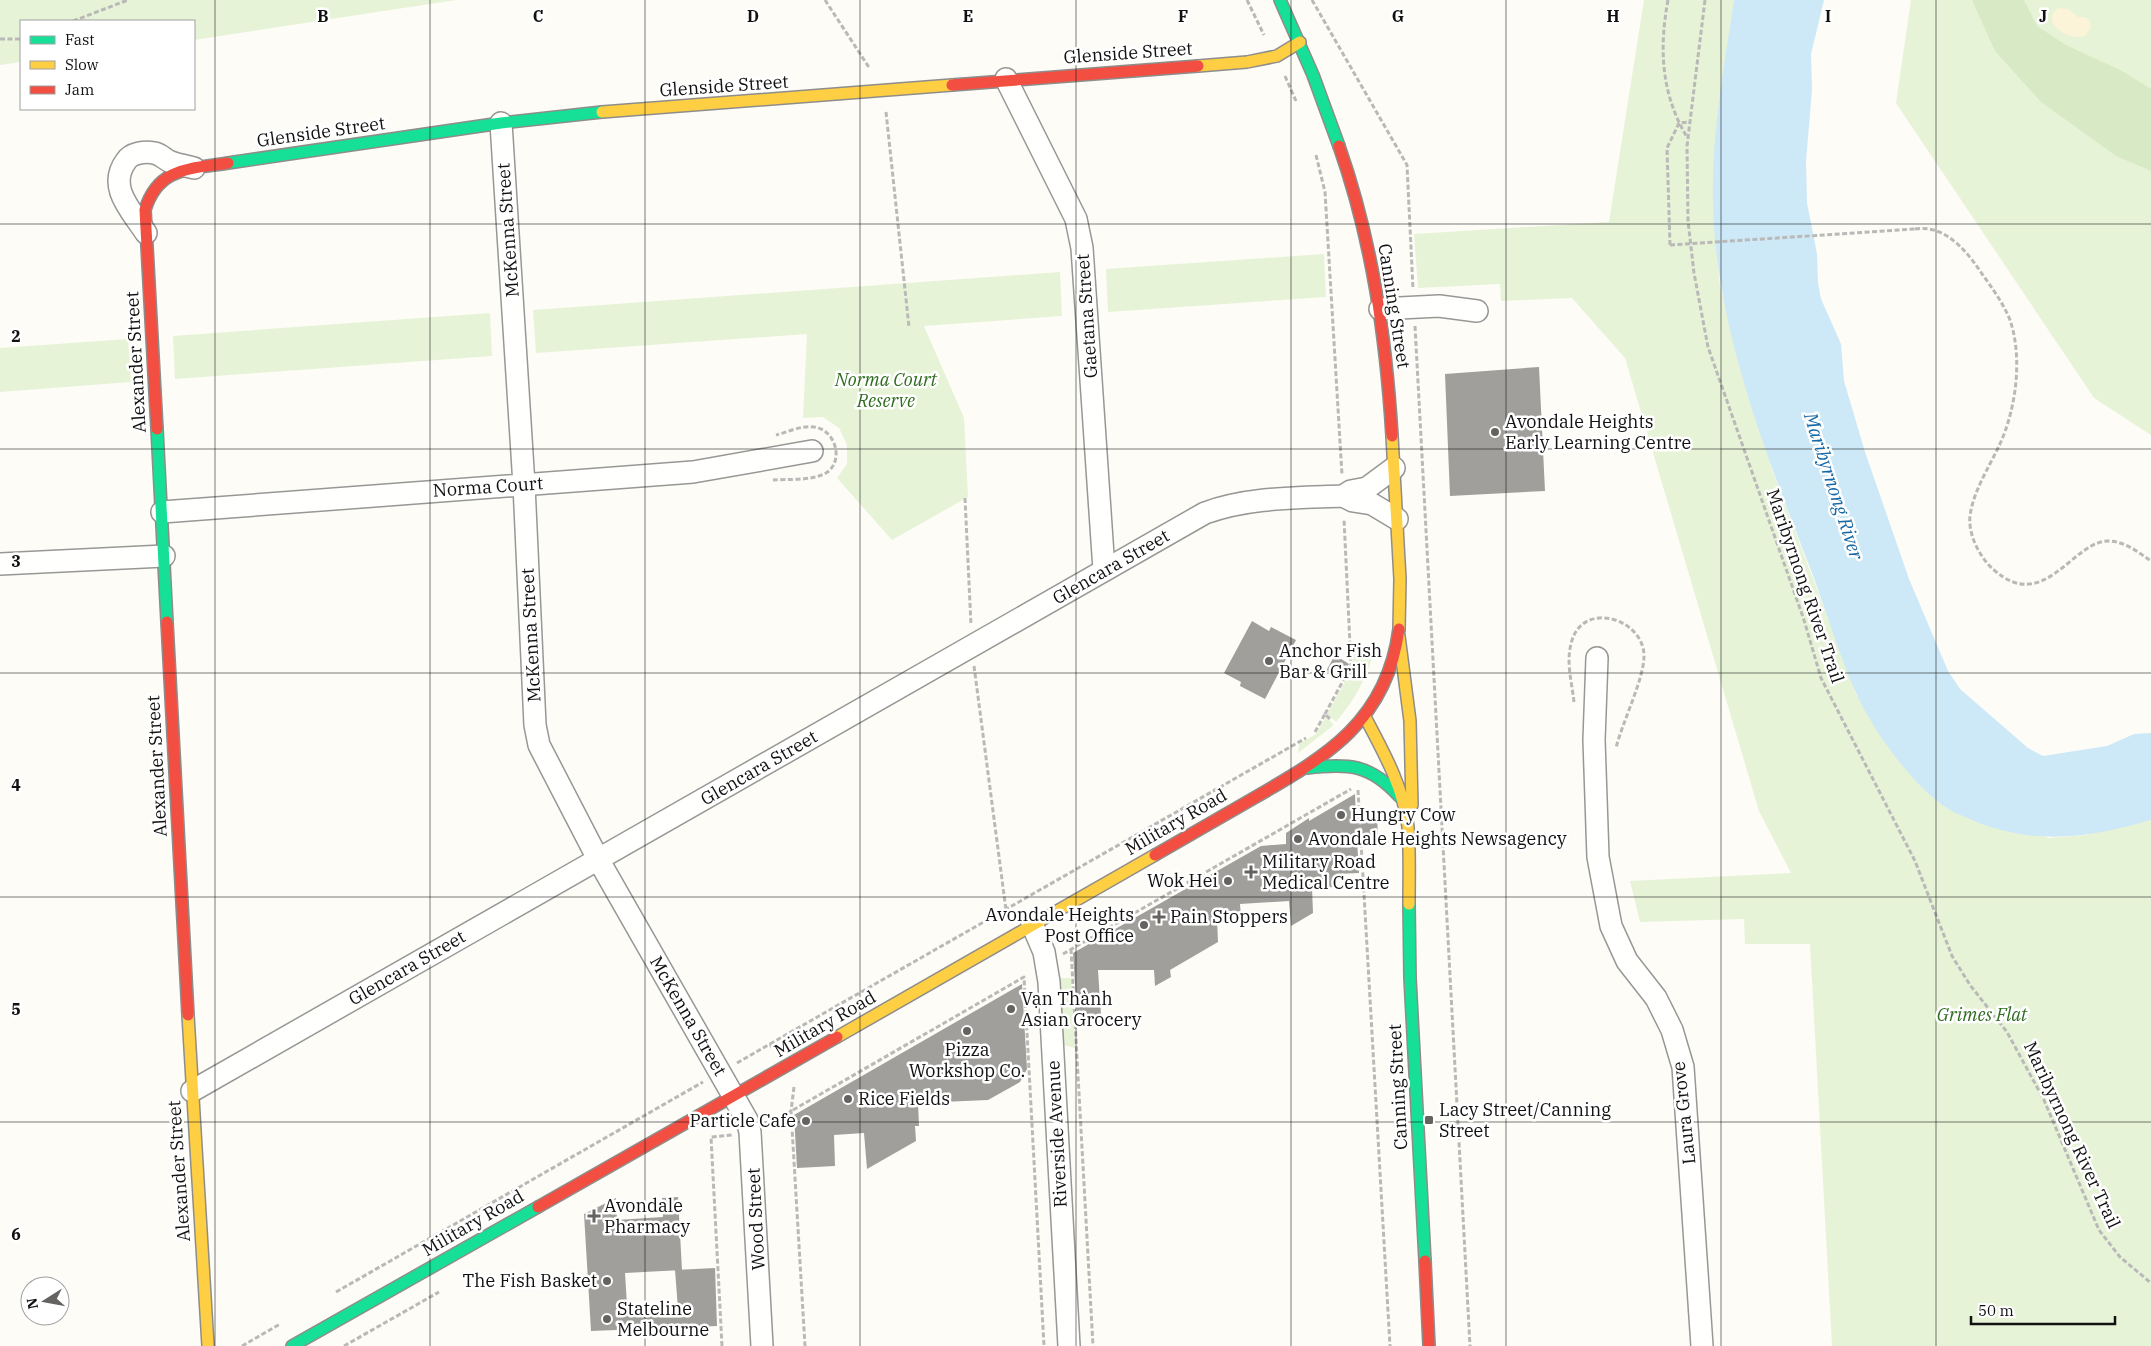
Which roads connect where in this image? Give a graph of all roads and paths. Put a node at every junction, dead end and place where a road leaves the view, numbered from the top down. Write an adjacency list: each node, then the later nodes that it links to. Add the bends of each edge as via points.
1 (128, 0): 7 (path)
2 (825, 0): 14 (path)
3 (1247, 0): 10 (path, via 1266,38)
4 (1280, 0): 11 (street, Canning Street)
5 (1668, 0): 18 (path, via 1662,31 1662,68)
6 (1705, 0): 16 (path, Maribyrnong River Trail)
7 (76, 20)
8 (0, 38): 9 (path)
9 (20, 38)
10 (1256, 41)
11 (1300, 42): 12 (street, Glenside Street); 24 (street, Canning Street, via 1326,104 1352,184)
12 (1277, 56): 13 (street, Glenside Street, via 1247,62); 15 (path)
13 (1006, 79): 14 (street, Glenside Street); 39 (street, Gaetana Street, via 1076,219 1082,248)
14 (884, 91): 17 (street, Glenside Street, via 602,112); 26 (path)
15 (1298, 106)
16 (1689, 122): 18 (path); 19 (path, Maribyrnong River Trail)
17 (501, 123): 21 (street, Glenside Street); 31 (street, McKenna Street)
18 (1679, 123): 19 (path); 37 (path, bridge, via 1667,148 1670,245 1927,227 1958,243 1986,281 2010,320 2015,340 2016,369 2014,396 2006,428 1970,516 1971,533 1992,569 2010,582 2020,584 2048,578 2099,543 2110,541 2127,546)
19 (1688, 138): 62 (path, Maribyrnong River Trail, via 1688,221 1708,347 1804,620 1821,678 1915,861 1952,956 2007,1032 2044,1100 2099,1230 2120,1257)
20 (1314, 148): 32 (path, via 1325,192 1342,478)
21 (194, 168): 22 (street, Glenside Street, via 166,176); 23 (street, via 170,162 156,153 143,152 128,157 117,181 121,195)
22 (154, 186): 23 (street, Alexander Street, via 145,210)
23 (146, 232): 34 (street, Alexander Street)
24 (1380, 309): 25 (street, via 1439,306); 29 (street, Canning Street, via 1390,391)
25 (1477, 311)
26 (909, 327)
27 (773, 436): 30 (path, via 805,427 821,428 833,439 836,456 827,472 818,476)
28 (812, 451): 31 (street, Norma Court, via 693,472)
29 (1394, 468): 32 (street, Glencara Street, via 1367,488 1351,491); 35 (street, Canning Street)
30 (772, 480)
31 (524, 485): 34 (street, Norma Court); 49 (street, McKenna Street, via 535,725 539,745)
32 (1346, 487): 35 (street, Glencara Street, via 1353,501 1372,504); 39 (street, Glencara Street, via 1225,506 1205,513); 43 (path, via 1351,666)
33 (965, 498): 41 (path)
34 (162, 512): 36 (street, Alexander Street)
35 (1397, 519): 40 (street, Canning Street, via 1401,596)
36 (164, 556): 38 (street); 58 (street, Alexander Street)
37 (2151, 561)
38 (0, 564)
39 (1104, 570): 41 (street, Glencara Street)
40 (1399, 632): 44 (street, Canning Street, via 1388,672); 48 (street, Canning Street, via 1410,720 1412,806)
41 (972, 647): 49 (street, Glencara Street); 50 (path)
42 (1597, 658): 76 (street, Laura Grove, via 1594,740 1598,856 1611,926 1628,961 1656,998 1672,1030 1683,1067)
43 (1325, 714): 45 (path); 50 (path, via 1314,733)
44 (1365, 718): 45 (street, Military Road); 47 (street, Canning Street, via 1385,752)
45 (1348, 737): 46 (street, Military Road)
46 (1307, 768): 47 (street, via 1342,764 1362,766 1378,775); 51 (street, Military Road)
47 (1402, 801): 48 (street, Canning Street)
48 (1408, 826): 75 (street, Canning Street, via 1410,978)
49 (598, 860): 57 (street, McKenna Street); 58 (street, Glencara Street)
50 (1006, 910): 55 (path)
51 (1032, 924): 53 (street, Riverside Avenue); 56 (street, Military Road)
52 (1071, 949): 53 (path); 73 (path); 74 (path, via 1358,786)
53 (1047, 964): 54 (path); 72 (street, Riverside Avenue)
54 (1024, 977): 60 (path); 71 (path)
55 (770, 1044): 56 (path); 57 (path)
56 (784, 1068): 59 (street, Military Road); 60 (path, via 794,1086)
57 (720, 1072): 59 (street, McKenna Street); 63 (path)
58 (192, 1090): 65 (street, Alexander Street)
59 (734, 1096): 61 (street, Wood Street, via 748,1120); 67 (street, Military Road)
60 (792, 1111): 61 (path); 70 (path)
61 (750, 1132): 68 (path, via 711,1137); 69 (street, Wood Street)
62 (2151, 1283)
63 (328, 1297)
64 (285, 1322): 66 (path)
65 (208, 1346)
66 (242, 1346)
67 (292, 1346)
68 (722, 1346)
69 (762, 1346)
70 (805, 1346)
71 (1044, 1346)
72 (1069, 1346)
73 (1093, 1346)
74 (1390, 1346)
75 (1430, 1346)
76 (1702, 1346)

